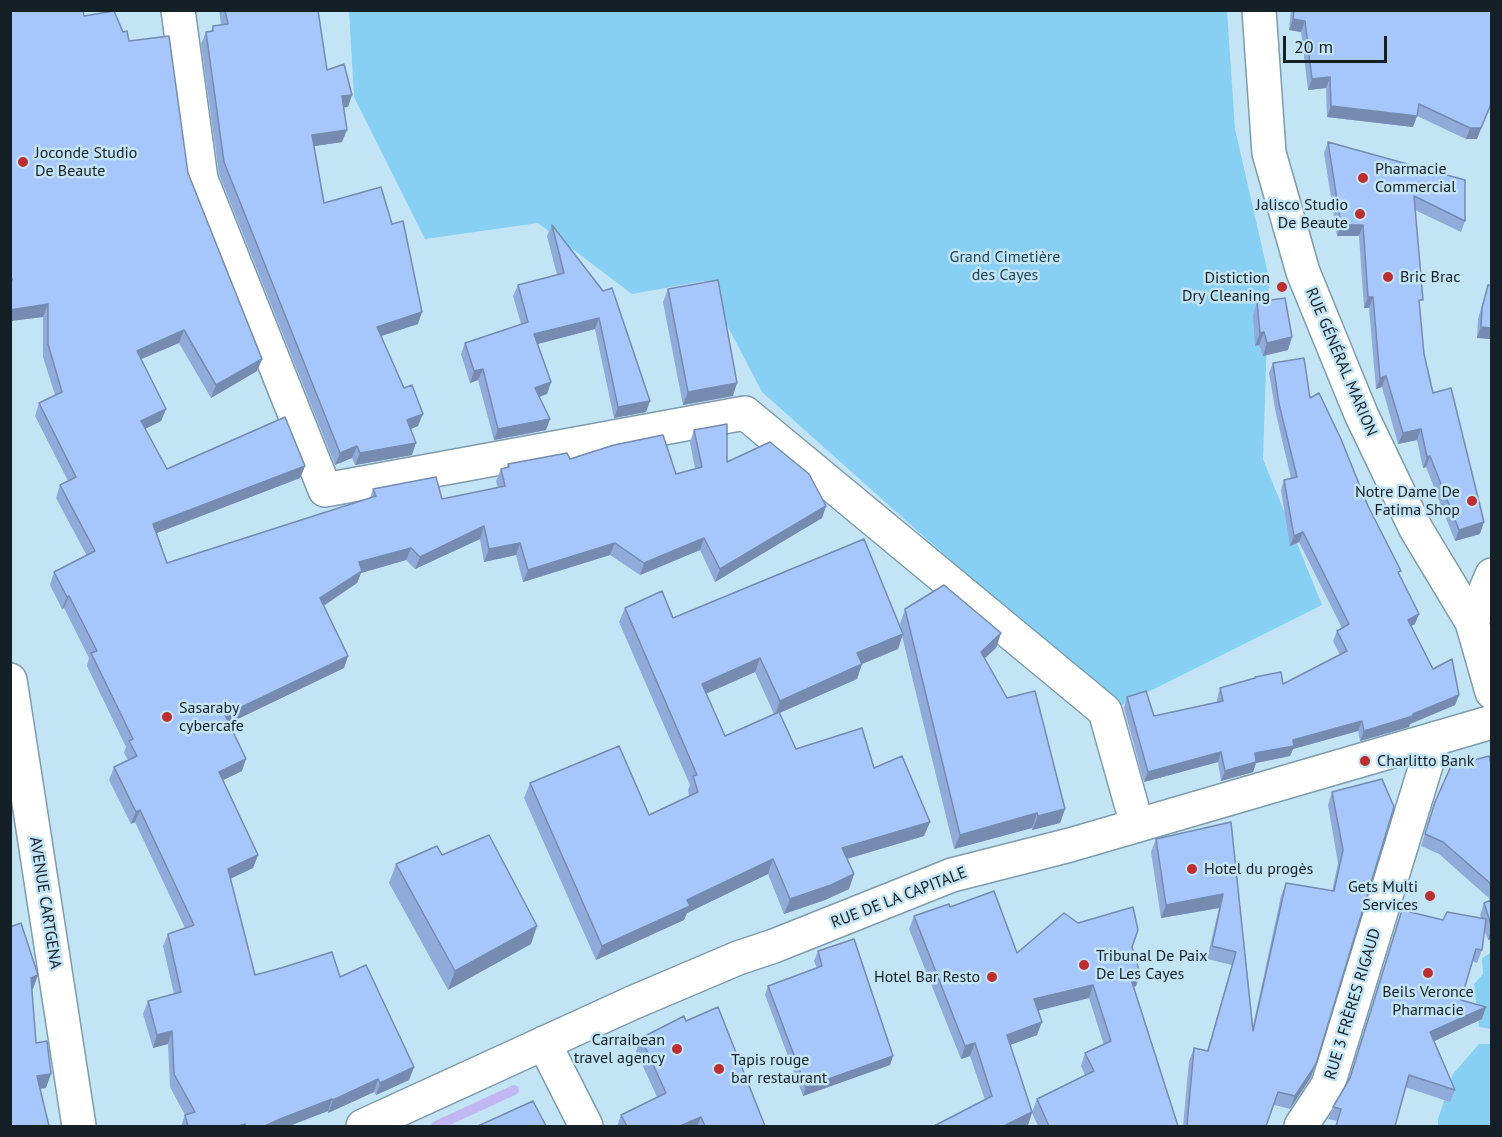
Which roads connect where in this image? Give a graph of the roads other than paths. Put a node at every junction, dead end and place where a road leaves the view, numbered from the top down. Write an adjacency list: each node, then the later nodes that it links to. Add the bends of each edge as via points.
1 (178, 10): 9 (street, via 201,179 325,490 745,413 1105,711)
2 (1259, 10): 4 (street, RUE GÉNÉRAL MARION, via 1269,153 1303,272 1361,414 1416,529)
3 (1491, 575): 4 (street)
4 (1472, 622): 6 (street, RUE GÉNÉRAL MARION)
5 (10, 680): 11 (street, AVENUE CARTGENA)
6 (1491, 692)
7 (1491, 722): 8 (street, RUE DE LA CAPITALE)
8 (1434, 739): 9 (street, RUE DE LA CAPITALE); 14 (street, RUE 3 FRÈRES RIGAUD, via 1329,1085)
9 (1137, 825): 10 (street, RUE DE LA CAPITALE, via 952,875 738,958)
10 (544, 1043): 12 (street, RUE DE LA CAPITALE); 13 (street)
11 (78, 1126)
12 (363, 1126)
13 (586, 1126)
14 (1301, 1126)

